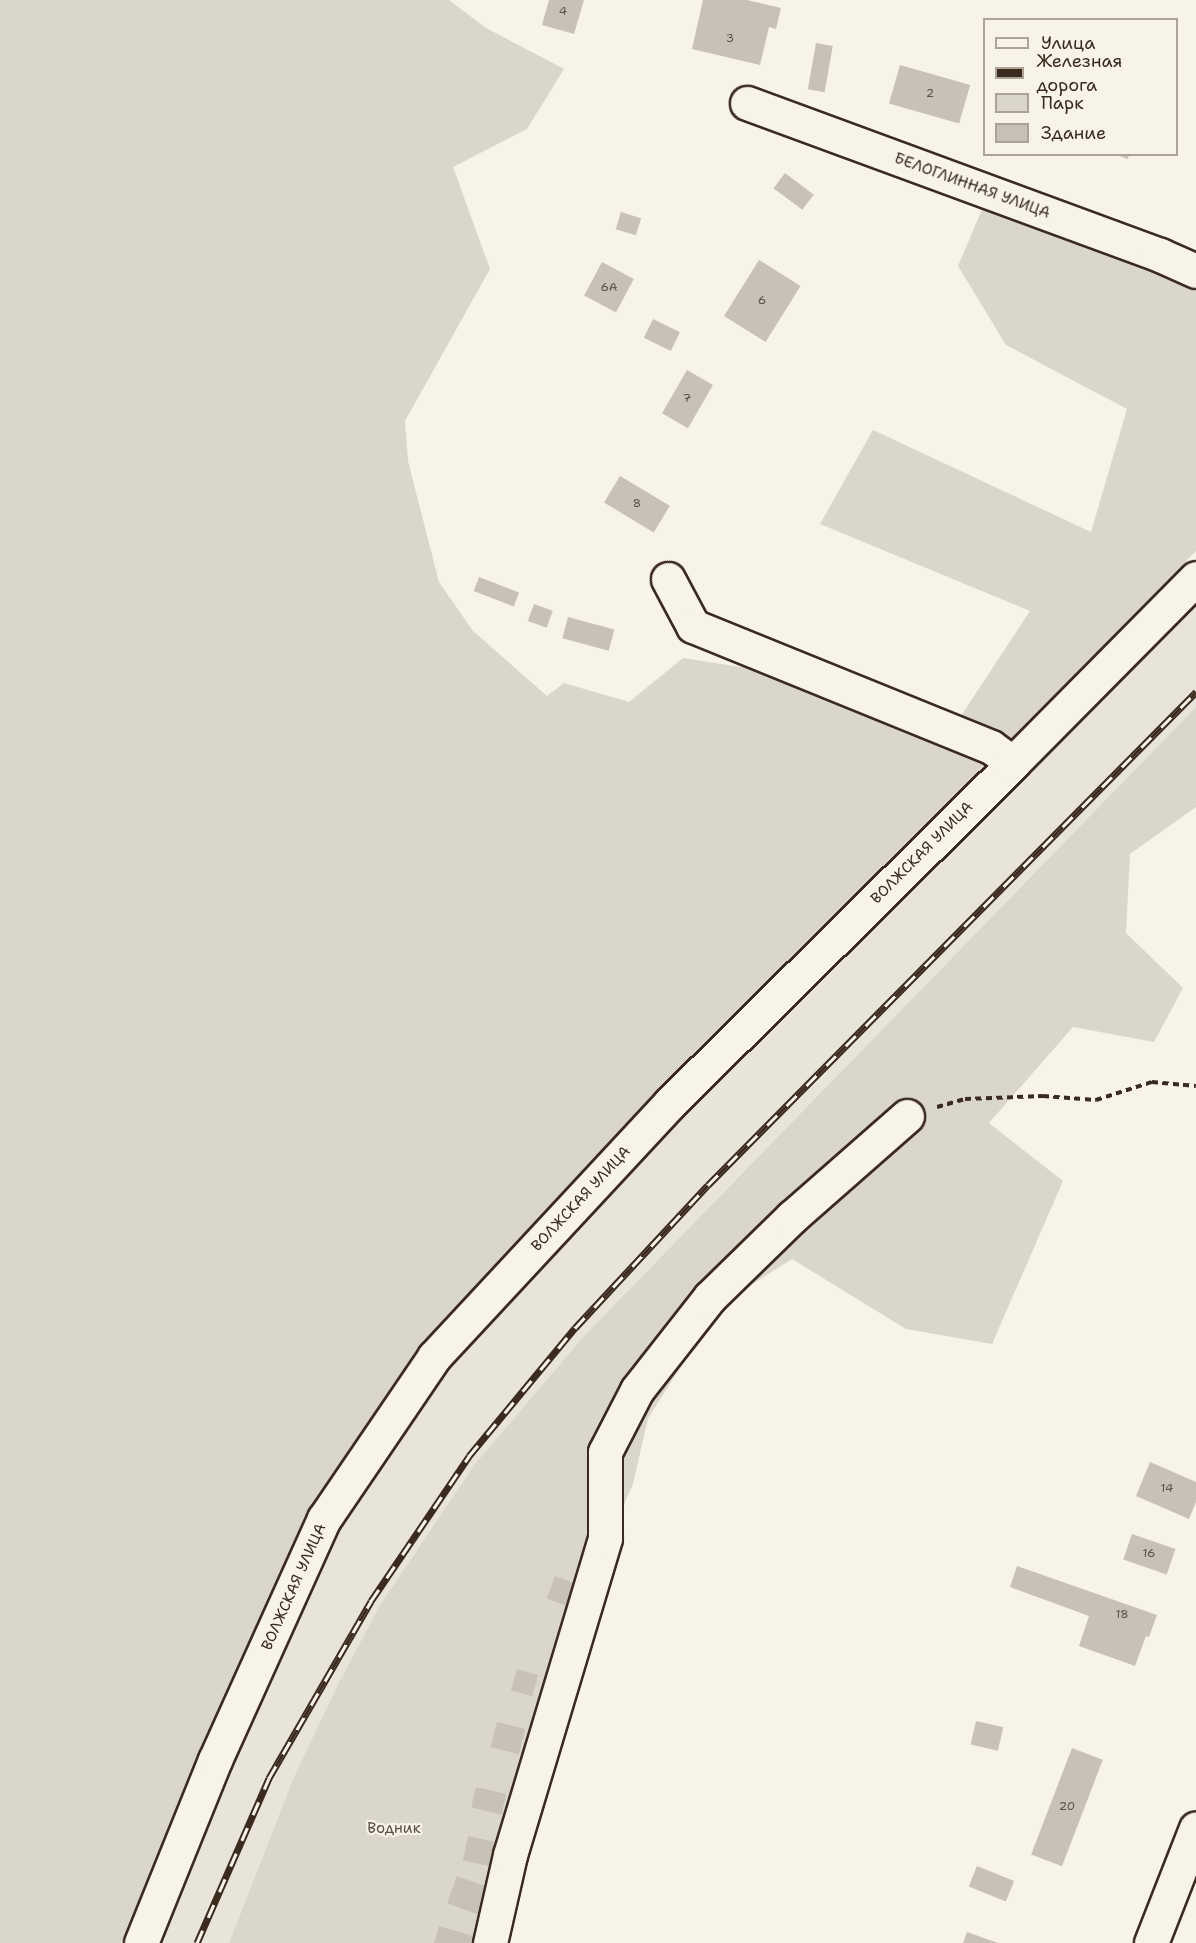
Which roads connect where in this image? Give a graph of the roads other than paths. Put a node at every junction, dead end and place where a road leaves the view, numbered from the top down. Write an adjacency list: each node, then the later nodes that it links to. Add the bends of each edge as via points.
1 (747, 103): 2 (street, БЕЛОГЛИННАЯ УЛИЦА)
2 (1196, 271)
3 (1196, 578): 5 (street, ВОЛЖСКАЯ УЛИЦА)
4 (668, 579): 5 (street, via 693,626 991,747)
5 (1013, 764): 8 (street, ВОЛЖСКАЯ УЛИЦА, via 670,1103 434,1357 324,1519 215,1760)
6 (907, 1116): 9 (street, via 792,1217 711,1297 636,1390 605,1452 605,1538 510,1855)
7 (1196, 1828): 10 (street)
8 (141, 1943)
9 (490, 1943)
10 (1151, 1943)

